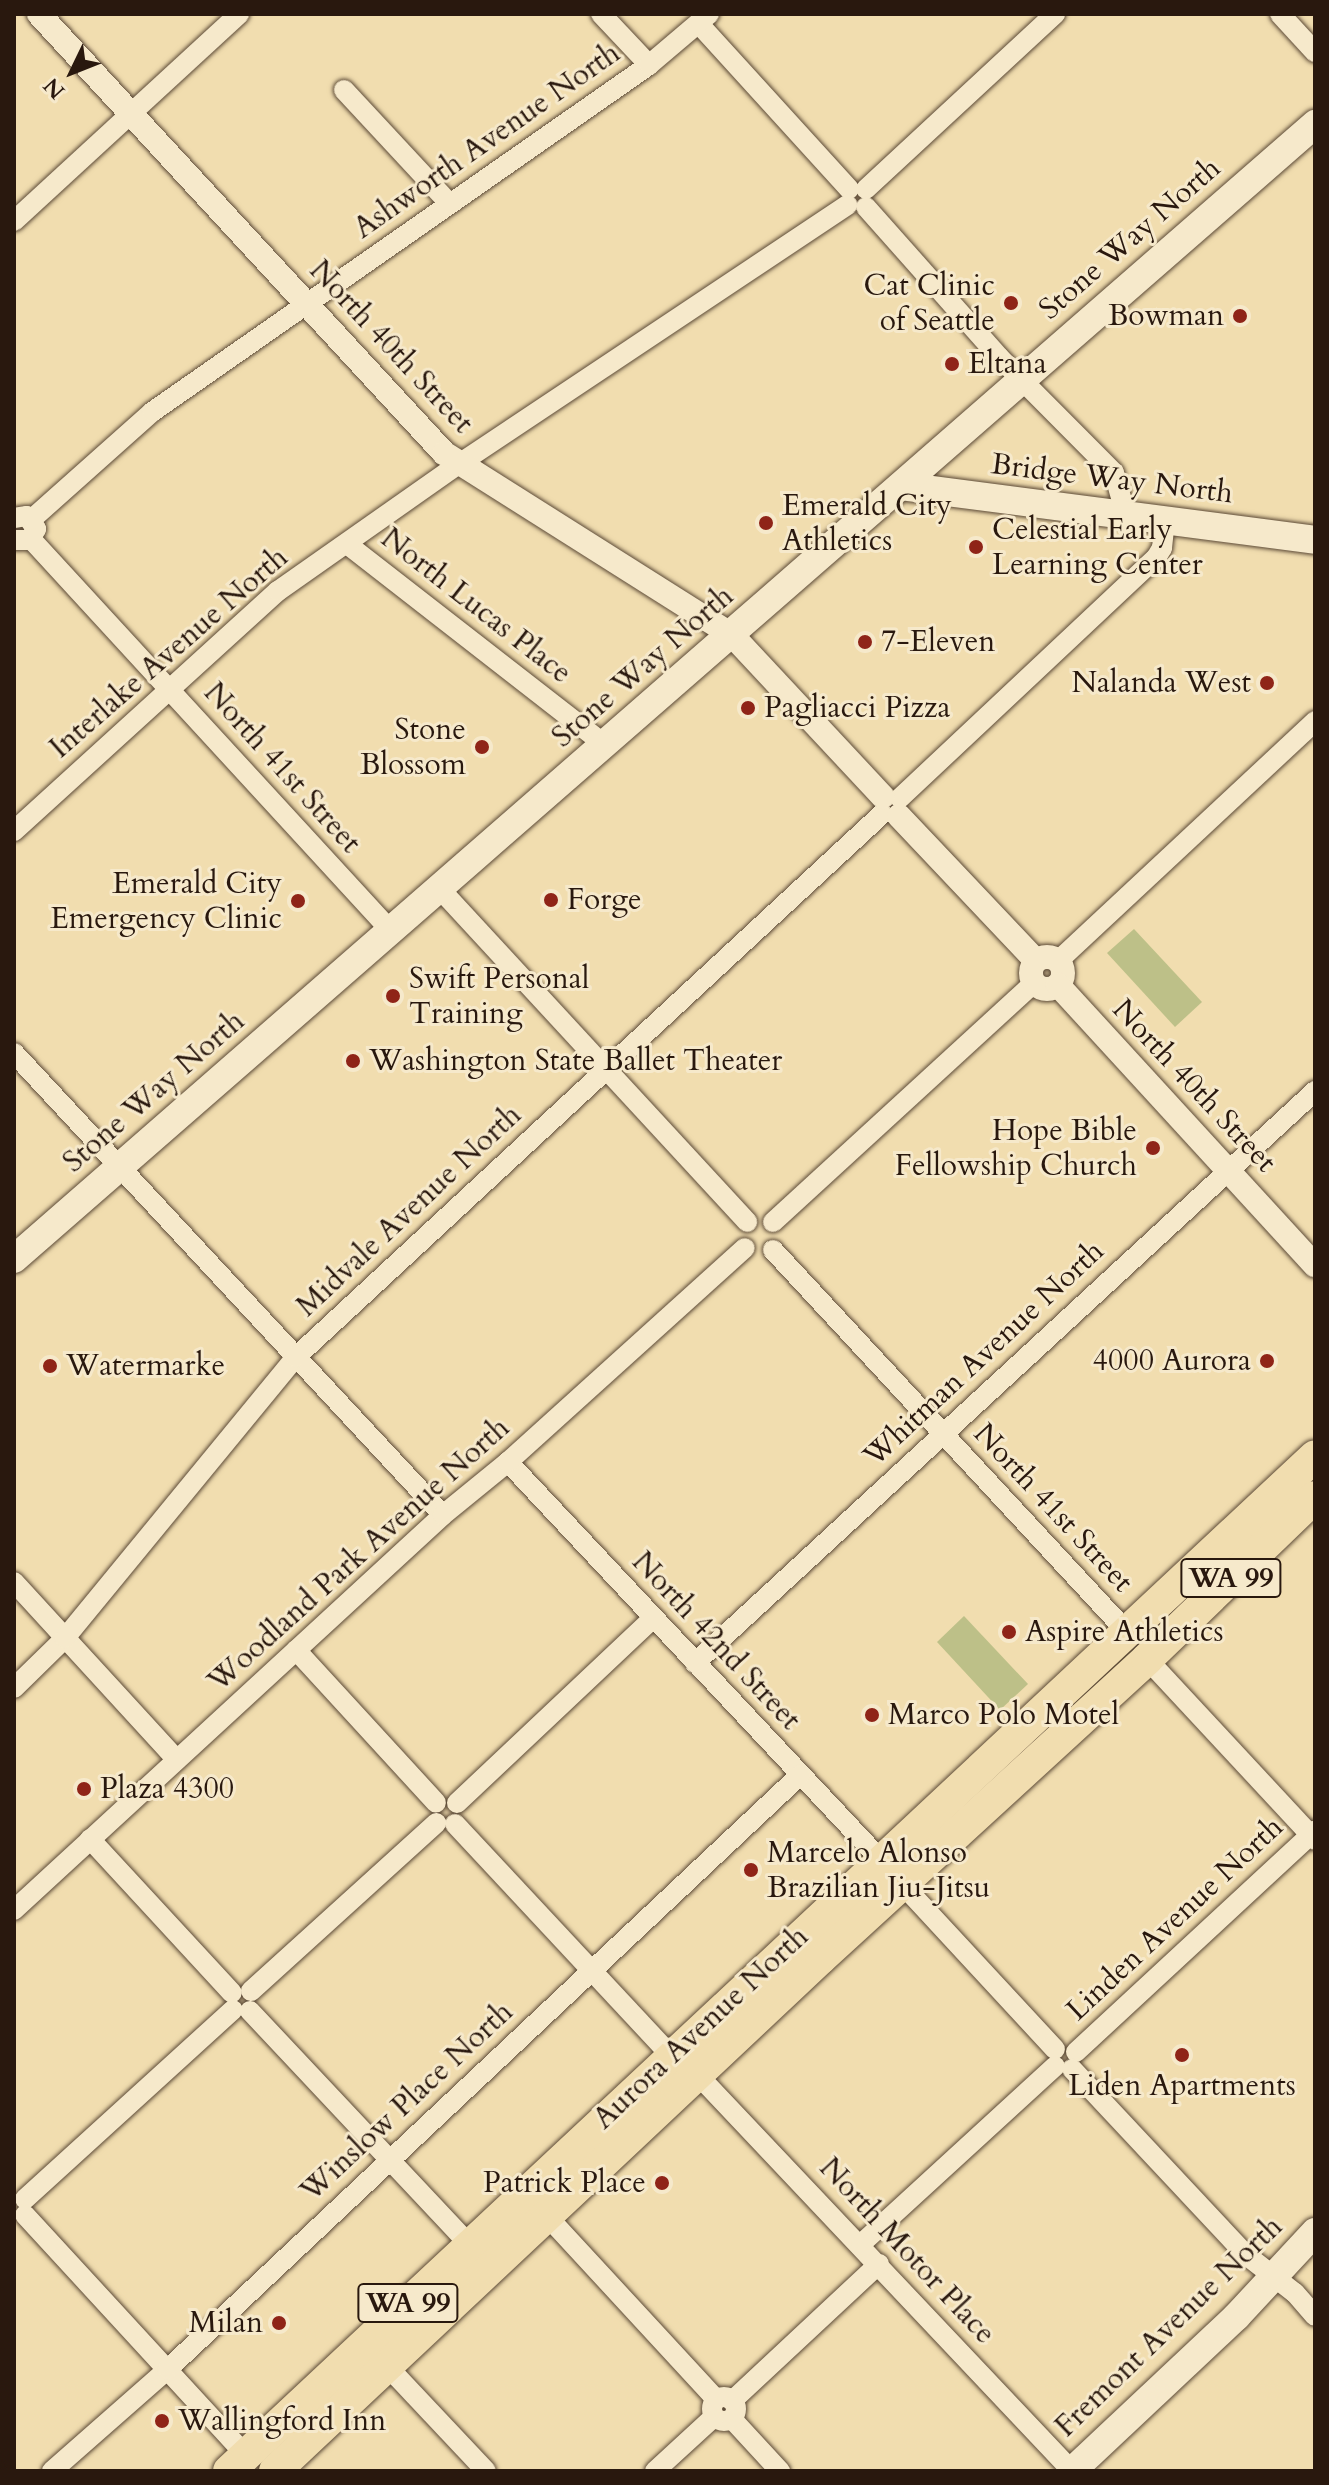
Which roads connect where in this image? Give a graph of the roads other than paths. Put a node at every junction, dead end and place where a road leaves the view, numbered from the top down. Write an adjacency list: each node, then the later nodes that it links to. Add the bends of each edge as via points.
1 (39, 14): 10 (street, North 40th Street)
2 (239, 14): 10 (street)
3 (601, 14): 8 (street)
4 (1055, 14): 12 (street, Interlake Avenue North)
5 (1280, 14): 7 (street)
6 (704, 19): 8 (street, Ashworth Avenue North); 12 (street)
7 (1315, 52)
8 (649, 65): 13 (street, Ashworth Avenue North)
9 (344, 90): 13 (street)
10 (130, 114): 14 (street); 15 (street, North 40th Street)
11 (1315, 124): 16 (main road, Stone Way North)
12 (857, 198): 16 (street); 17 (street, Interlake Avenue North)
13 (449, 203): 15 (street, Ashworth Avenue North)
14 (14, 221)
15 (307, 305): 17 (street, North 40th Street, via 429,439); 21 (street, Ashworth Avenue North, via 152,412)
16 (1022, 379): 18 (main road, Stone Way North); 19 (street, via 1114,473)
17 (459, 464): 23 (street, Interlake Avenue North); 24 (street, North 40th Street)
18 (901, 486): 19 (main road, Bridge Way North); 24 (main road, Stone Way North)
19 (1126, 515): 20 (main road, Bridge Way North)
20 (1165, 521): 22 (main road, Bridge Way North); 28 (street, Midvale Avenue North, via 1156,558)
21 (23, 529): 25 (street, North 41st Street)
22 (1315, 540)
23 (347, 544): 25 (street, Interlake Avenue North, via 278,591); 27 (street, North Lucas Place)
24 (732, 635): 27 (main road, Stone Way North); 28 (street, North 40th Street)
25 (168, 688): 29 (street, Interlake Avenue North); 31 (street, North 41st Street)
26 (1315, 721): 32 (street)
27 (605, 745): 30 (main road, Stone Way North)
28 (891, 806): 32 (street, North 40th Street); 34 (street, Midvale Avenue North)
29 (14, 831)
30 (440, 889): 31 (main road, Stone Way North); 34 (street)
31 (391, 931): 36 (main road, Stone Way North)
32 (1046, 972): 37 (street, North 40th Street); 39 (street)
33 (14, 1053): 36 (street)
34 (606, 1071): 38 (street); 44 (street, Midvale Avenue North)
35 (1315, 1091): 37 (street, Whitman Avenue North)
36 (119, 1167): 41 (main road, Stone Way North); 44 (street)
37 (1227, 1170): 43 (street, North 40th Street); 45 (street, Whitman Avenue North)
38 (747, 1222): 39 (street, via 758,1217); 40 (street, via 741,1234)
39 (773, 1222): 42 (street, via 779,1234)
40 (745, 1248): 42 (street, via 755,1254); 47 (street, Woodland Park Avenue North)
41 (17, 1249)
42 (773, 1250): 45 (street, North 41st Street)
43 (1315, 1265)
44 (296, 1357): 49 (street); 53 (street, Midvale Avenue North)
45 (942, 1433): 52 (street, North 41st Street); 56 (street, Whitman Avenue North)
46 (1315, 1456): 52 (highway, Aurora Avenue North / WA 99)
47 (508, 1462): 49 (street, Woodland Park Avenue North); 51 (street, North 42nd Street)
48 (1315, 1497): 55 (highway, Aurora Avenue North / WA 99)
49 (443, 1515): 54 (street, Woodland Park Avenue North)
50 (14, 1582): 53 (street)
51 (653, 1618): 56 (street, North 42nd Street); 60 (street)
52 (1126, 1631): 63 (highway, Aurora Avenue North / WA 99)
53 (65, 1638): 57 (street, Midvale Avenue North); 58 (street)
54 (296, 1650): 58 (street, Woodland Park Avenue North); 60 (street, North Motor Place)
55 (1147, 1659): 61 (street); 64 (highway, Aurora Avenue North / WA 99)
56 (695, 1663): 59 (street, North 42nd Street)
57 (14, 1688)
58 (176, 1759): 62 (street, Woodland Park Avenue North)
59 (800, 1775): 63 (street, North 42nd Street); 66 (street, Winslow Place North)
60 (446, 1813): 66 (street, North Motor Place); 67 (street)
61 (1314, 1835): 68 (street, Linden Avenue North)
62 (90, 1839): 65 (street, Woodland Park Avenue North); 67 (street)
63 (880, 1859): 69 (highway, Aurora Avenue North / WA 99)
64 (902, 1884): 68 (street); 69 (highway, Aurora Avenue North / WA 99)
65 (14, 1910)
66 (593, 1972): 69 (street, North Motor Place); 70 (street, Winslow Place North)
67 (241, 2001): 70 (street); 71 (street)
68 (1064, 2059): 74 (street, Linden Avenue North); 77 (street, via 1245,2254)
69 (685, 2065): 72 (highway, Aurora Avenue North / WA 99); 74 (street, North Motor Place); 75 (highway, Aurora Avenue North / WA 99)
70 (389, 2159): 75 (street); 80 (street, Winslow Place North)
71 (20, 2207): 80 (street)
72 (547, 2216): 79 (highway, Aurora Avenue North / WA 99); 81 (street)
73 (1315, 2232): 77 (main road, Fremont Avenue North)
74 (861, 2244): 76 (street, North Motor Place)
75 (470, 2245): 82 (highway, Aurora Avenue North / WA 99)
76 (879, 2264): 81 (street); 88 (street, North Motor Place)
77 (1273, 2276): 78 (street); 88 (main road, Fremont Avenue North)
78 (1315, 2316)
79 (387, 2366): 84 (highway, Aurora Avenue North / WA 99); 85 (street)
80 (168, 2369): 82 (street); 83 (street, Winslow Place North)
81 (723, 2409): 86 (street); 87 (street)
82 (238, 2463)
83 (52, 2471)
84 (275, 2471)
85 (486, 2471)
86 (655, 2471)
87 (780, 2471)
88 (1072, 2471)

